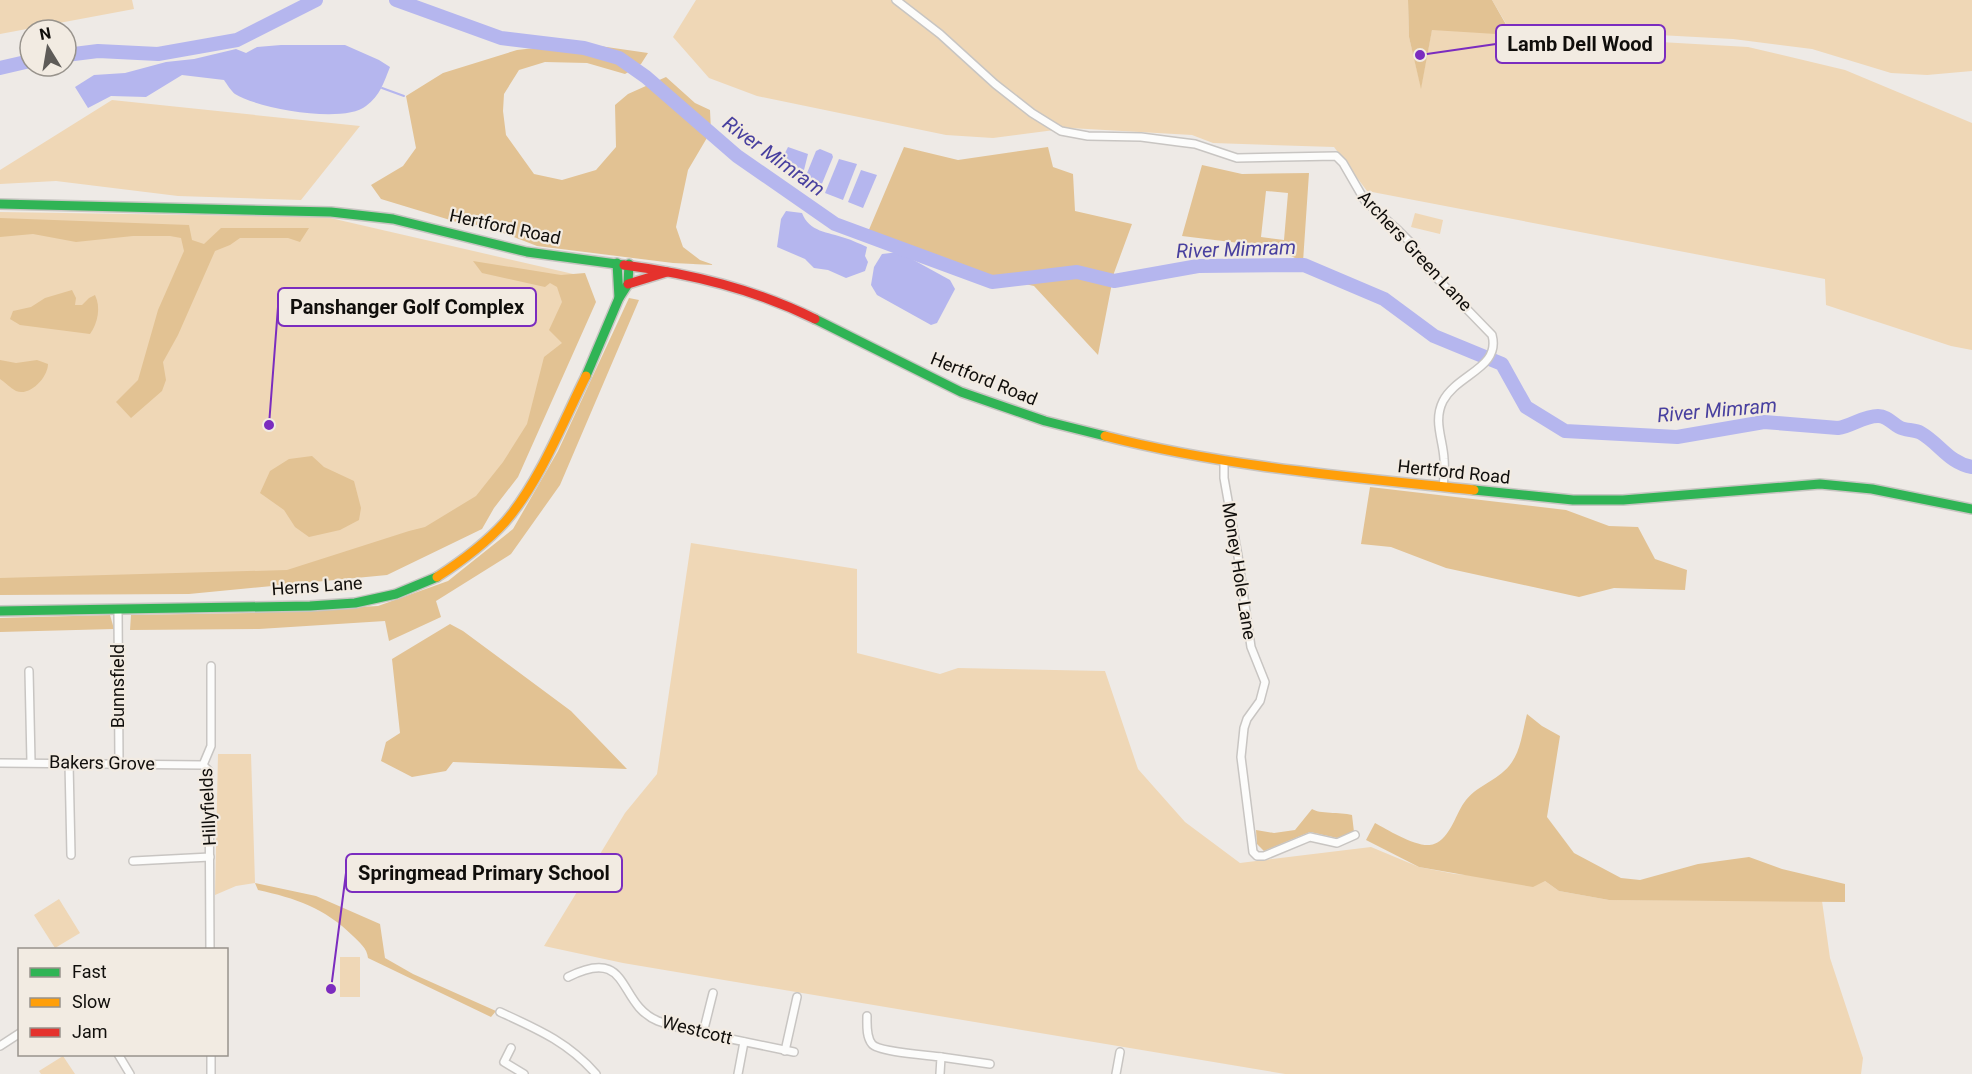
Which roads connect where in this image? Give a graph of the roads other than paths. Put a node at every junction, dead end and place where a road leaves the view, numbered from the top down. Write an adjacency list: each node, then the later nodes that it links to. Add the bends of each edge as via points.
1 (896, 0): 9 (street, Archers Green Lane, via 994,84 1061,131 1195,144 1237,158 1336,156 1365,201 1410,242 1427,268 1492,335 1493,350 1486,362 1457,383 1440,410 1437,421 1444,459)
2 (0, 204): 3 (main road, Hertford Road, via 331,212 393,219 527,252)
3 (617, 263): 4 (main road, Hertford Road); 7 (main road, Herns Lane)
4 (628, 264): 5 (main road, Hertford Road); 6 (main road)
5 (672, 271): 6 (main road); 8 (main road, Hertford Road, via 705,278 798,311 961,392 1045,421)
6 (628, 284): 7 (main road, Herns Lane)
7 (619, 298): 11 (main road, Herns Lane, via 597,353 523,498 471,555 437,577 396,594 355,603)
8 (1224, 460): 9 (main road, Hertford Road); 20 (street, Money Hole Lane, via 1251,647 1265,682 1260,701 1244,728 1241,757 1253,852 1264,856 1310,837 1337,843)
9 (1443, 487): 10 (main road, Hertford Road, via 1604,501 1820,484 1872,489)
10 (1972, 508)
11 (118, 610): 12 (main road, Herns Lane); 18 (street, Bunnsfield)
12 (0, 611)
13 (211, 666): 19 (street, Hillyfields, via 211,746)
14 (29, 671): 15 (street)
15 (31, 762): 16 (street, Bakers Grove); 17 (street, Bakers Grove)
16 (0, 763)
17 (69, 763): 18 (street, Bakers Grove); 21 (street)
18 (119, 763): 19 (street, Bakers Grove)
19 (203, 765): 22 (street, Hillyfields, via 209,771)
20 (1355, 835)
21 (71, 855)
22 (210, 856): 23 (street); 24 (street, Hillyfields)
23 (133, 861)
24 (210, 948)
25 (568, 977): 30 (street, Westcott, via 591,967 608,969 616,974 637,1005 656,1020)
26 (713, 993): 30 (street)
27 (797, 997): 32 (street, Westcott, via 789,1051)
28 (500, 1011): 43 (street, via 565,1044)
29 (867, 1017): 38 (street, via 872,1044 881,1050)
30 (703, 1033): 32 (street, Westcott)
31 (18, 1034): 33 (street)
32 (744, 1042): 44 (street)
33 (0, 1046)
34 (511, 1048): 42 (street, via 504,1062)
35 (1120, 1052): 46 (street)
36 (119, 1056): 40 (street)
37 (211, 1056): 41 (street)
38 (941, 1057): 39 (street); 45 (street)
39 (990, 1064)
40 (130, 1074)
41 (210, 1074)
42 (524, 1074)
43 (596, 1074)
44 (738, 1074)
45 (940, 1074)
46 (1116, 1074)

